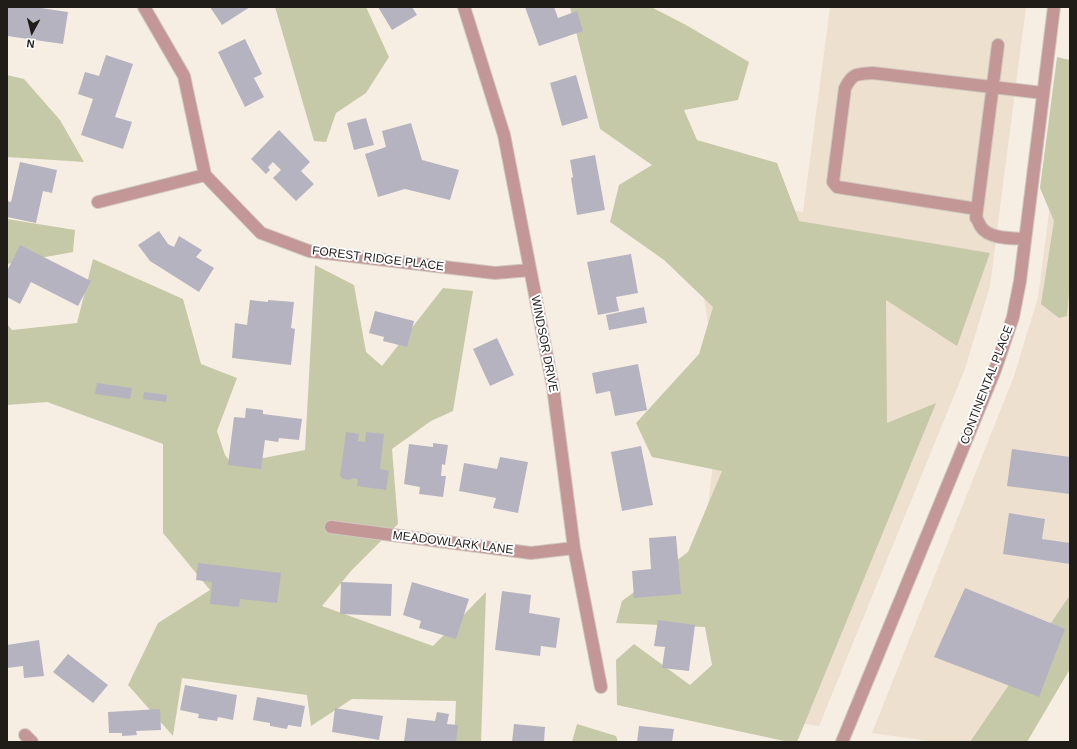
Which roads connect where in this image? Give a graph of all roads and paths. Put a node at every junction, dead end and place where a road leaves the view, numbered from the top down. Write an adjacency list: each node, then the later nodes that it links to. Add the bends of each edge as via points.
1 (144, 7): 7 (street, via 184,76)
2 (464, 7): 11 (street, WINDSOR DRIVE, via 504,135)
3 (1054, 7): 6 (street, CONTINENTAL PLACE)
4 (998, 45): 5 (street)
5 (993, 87): 6 (street); 9 (street); 9 (street, via 873,73 851,77 845,88 833,182 837,187)
6 (1043, 93): 10 (street, CONTINENTAL PLACE)
7 (205, 175): 8 (street); 11 (street, FOREST RIDGE PLACE, via 261,233 309,251 495,273)
8 (98, 202)
9 (978, 209): 10 (street, via 976,218 981,228 1006,238)
10 (1024, 239): 15 (street, CONTINENTAL PLACE, via 1013,317 996,370)
11 (530, 270): 13 (street, WINDSOR DRIVE, via 552,387)
12 (331, 527): 13 (street, MEADOWLARK LANE, via 531,553)
13 (574, 548): 14 (street, WINDSOR DRIVE)
14 (601, 687)
15 (842, 742)

